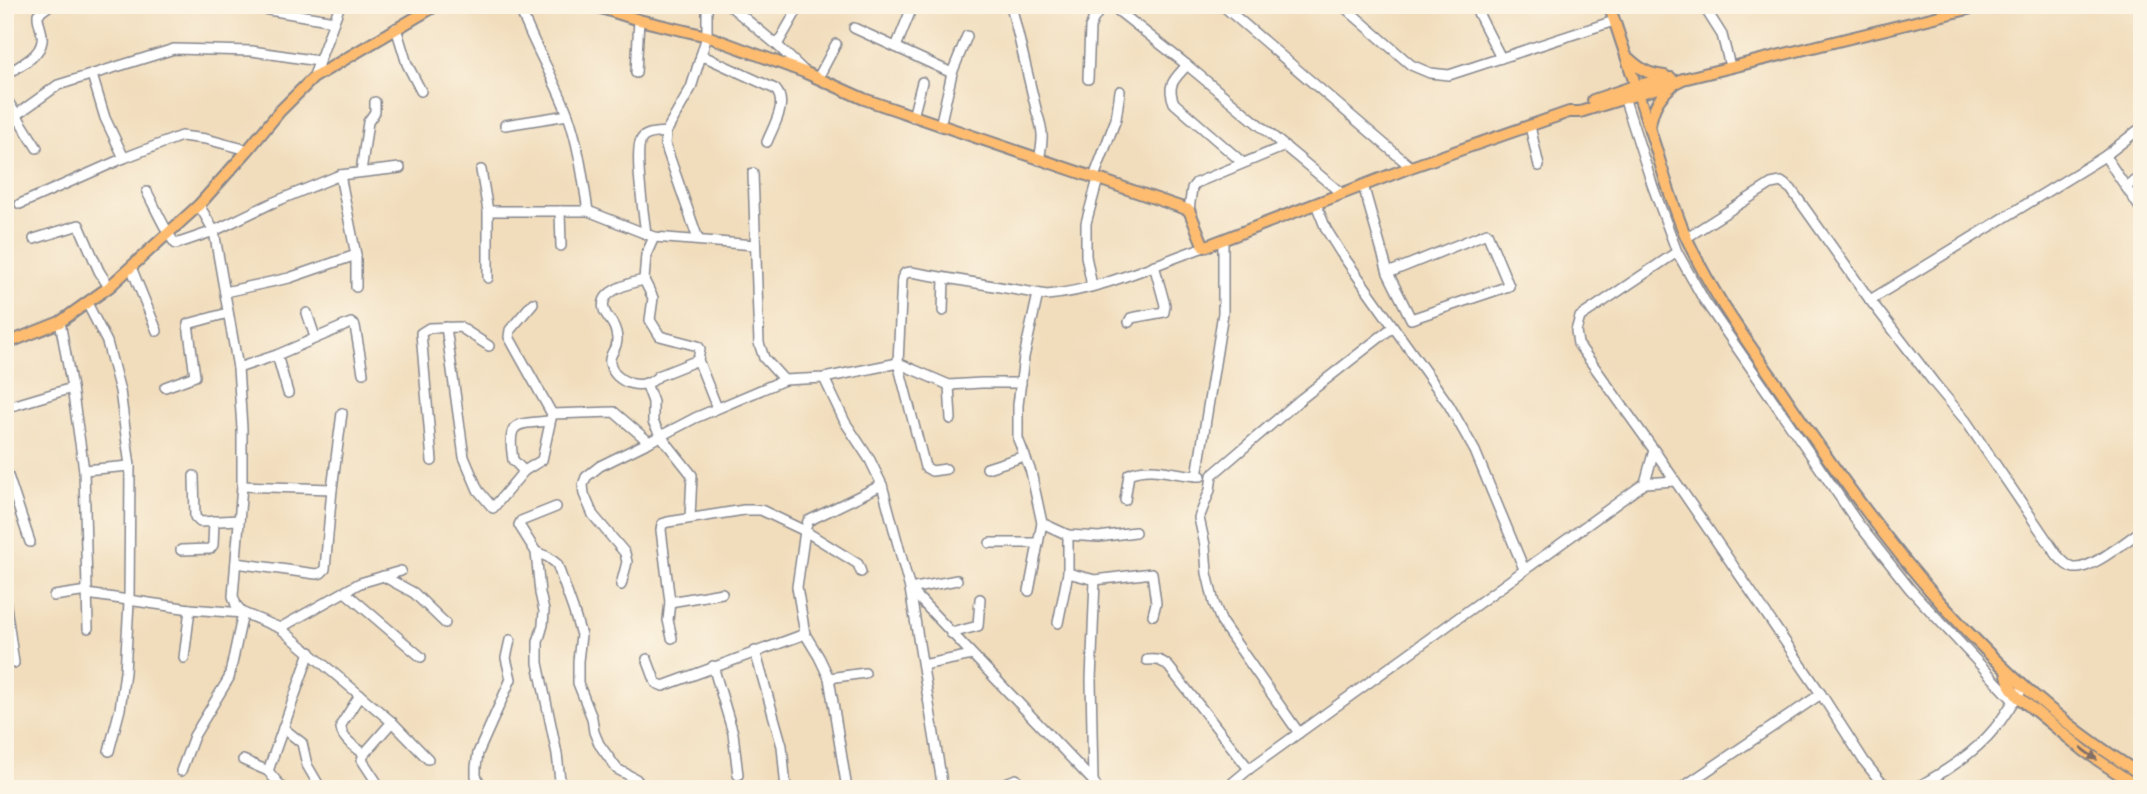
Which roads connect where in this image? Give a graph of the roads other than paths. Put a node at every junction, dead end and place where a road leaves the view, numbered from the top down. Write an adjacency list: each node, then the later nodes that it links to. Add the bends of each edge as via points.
1 (50, 5): 39 (street, via 38,14 43,40 39,50)
2 (239, 5): 21 (street)
3 (340, 5): 21 (street)
4 (437, 5): 24 (main road)
5 (519, 5): 53 (street)
6 (592, 5): 20 (main road)
7 (706, 5): 25 (street)
8 (729, 5): 28 (street)
9 (800, 5): 28 (street)
10 (912, 5): 29 (street)
11 (1011, 5): 68 (street, via 1043,128)
12 (1103, 5): 43 (street, via 1090,28)
13 (1111, 5): 34 (street)
14 (1222, 5): 71 (street)
15 (1342, 5): 32 (street, via 1411,65 1430,73 1449,75)
16 (1474, 5): 32 (street)
17 (1609, 5): 22 (main road)
18 (1703, 5): 35 (street, via 1722,35)
19 (1984, 5): 35 (main road)
20 (639, 20): 25 (main road); 37 (street)
21 (334, 21): 33 (street)
22 (1615, 21): 31 (main road); 32 (street)
23 (855, 27): 29 (street)
24 (396, 28): 41 (main road); 47 (street)
25 (707, 36): 30 (street); 36 (main road)
26 (967, 36): 38 (street)
27 (836, 44): 42 (street)
28 (777, 45): 36 (street)
29 (896, 47): 38 (street)
30 (701, 55): 61 (street, via 691,88); 62 (street, via 781,95)
31 (1625, 55): 44 (main road, via 1648,73); 46 (main road)
32 (1501, 58)
33 (318, 61): 40 (street, via 251,51 174,49); 41 (street)
34 (1187, 65): 63 (street); 69 (street, via 1170,86 1174,103)
35 (1730, 66): 44 (main road)
36 (804, 72): 42 (main road)
37 (636, 73)
38 (952, 73): 57 (street)
39 (5, 75)
40 (92, 75): 52 (street, via 58,85); 67 (street)
41 (313, 78): 65 (main road)
42 (818, 78): 54 (main road)
43 (1088, 79)
44 (1678, 79): 46 (main road); 60 (main road, via 1655,106)
45 (922, 82): 54 (street)
46 (1636, 90): 49 (main road); 60 (main road)
47 (421, 91)
48 (1120, 91): 78 (street, via 1116,119)
49 (1623, 93): 58 (main road, via 1580,104); 101 (street)
50 (5, 97): 52 (street)
51 (375, 102): 74 (street)
52 (18, 115): 55 (street); 64 (street)
53 (568, 115): 56 (street); 88 (street)
54 (913, 117): 57 (main road)
55 (5, 123)
56 (505, 125)
57 (940, 126): 68 (main road)
58 (1530, 126): 70 (street); 71 (main road)
59 (2142, 127): 66 (street)
60 (1649, 128): 94 (main road)
61 (666, 132): 93 (street, via 646,135 640,141 638,160); 96 (street, via 665,144)
62 (767, 142)
63 (1284, 146): 69 (street); 82 (street)
64 (37, 148)
65 (248, 150): 67 (street, via 181,136); 85 (main road)
66 (2105, 156): 80 (street); 114 (street)
67 (124, 158): 83 (street)
68 (1039, 160): 78 (main road)
69 (1243, 163): 89 (street, via 1196,183)
70 (1539, 166)
71 (1411, 167): 79 (main road)
72 (400, 168): 74 (street)
73 (481, 170): 86 (street)
74 (361, 172): 76 (street)
75 (753, 173): 98 (street)
76 (340, 175): 91 (street); 102 (street)
77 (2142, 175): 80 (street)
78 (1096, 178): 89 (main road); 109 (street, via 1086,223)
79 (1363, 185): 82 (main road); 105 (street)
80 (2126, 187): 90 (street)
81 (147, 192): 92 (street)
82 (1341, 193): 84 (main road)
83 (20, 204)
84 (1316, 204): 97 (main road); 123 (street, via 1341,253)
85 (199, 205): 91 (street); 92 (main road)
86 (488, 211): 87 (street); 106 (street)
87 (560, 211): 88 (street); 99 (street)
88 (588, 211): 93 (street)
89 (1189, 211): 100 (main road)
90 (2142, 211)
91 (214, 231): 92 (street, via 176,244); 112 (street)
92 (169, 232): 104 (main road)
93 (650, 235): 96 (street); 108 (street)
94 (1686, 238): 114 (street, via 1781,182 1791,189); 126 (main road)
95 (34, 239): 110 (street, via 79,225)
96 (698, 239): 98 (street)
97 (1223, 241): 100 (main road); 161 (street, via 1223,313)
98 (755, 245): 136 (street, via 759,343 764,358)
99 (561, 246)
100 (1204, 247): 103 (street)
101 (1676, 252): 128 (street); 150 (street, via 1580,317 1576,331 1578,344)
102 (356, 255): 111 (street); 112 (street, via 289,278)
103 (1154, 265): 109 (street); 121 (street, via 1164,312 1137,316)
104 (131, 267): 110 (main road); 124 (street)
105 (1388, 273): 105 (street, via 1411,319 1509,286 1487,233)
106 (488, 278)
107 (944, 278): 113 (street); 117 (street); 132 (street, via 911,272 902,278)
108 (644, 280): 131 (street, via 653,298 650,320 660,336 698,346); 137 (street, via 622,285 607,296 604,307 615,325 617,342 610,363 616,374 623,382)
109 (1092, 286): 113 (street)
110 (109, 287): 115 (main road)
111 (356, 287)
112 (225, 292): 118 (street)
113 (1038, 294): 138 (street)
114 (1870, 300): 173 (street, via 1966,421 2065,564 2087,565)
115 (87, 303): 120 (main road); 153 (street, via 107,342)
116 (533, 303): 146 (street, via 509,337)
117 (943, 311)
118 (229, 313): 133 (street); 140 (street, via 188,324 195,376)
119 (307, 313): 125 (street)
120 (60, 321): 127 (main road); 141 (street)
121 (1129, 322)
122 (446, 327): 129 (street, via 460,327); 152 (street, via 421,333); 158 (street, via 464,457 478,491 495,507)
123 (1393, 327): 159 (street); 183 (street, via 1449,405 1475,451)
124 (157, 331)
125 (315, 337): 130 (street); 134 (street, via 353,324)
126 (1745, 338): 128 (street); 227 (main road, via 1872,521 1948,612 2005,671)
127 (5, 344)
128 (1734, 345): 227 (street, via 1833,489 1910,589)
129 (489, 346)
130 (277, 355): 133 (street); 142 (street)
131 (698, 360): 137 (street); 144 (street)
132 (898, 363): 135 (street); 139 (street); 156 (street, via 925,467)
133 (238, 368): 165 (street)
134 (363, 373)
135 (824, 378): 136 (street); 164 (street)
136 (784, 380): 144 (street)
137 (646, 383): 148 (street, via 653,402 653,422)
138 (1020, 383): 139 (street); 151 (street, via 1018,439)
139 (949, 385): 147 (street)
140 (165, 387)
141 (72, 388): 143 (street); 157 (street)
142 (288, 393)
143 (5, 408)
144 (717, 408): 148 (street)
145 (342, 413): 166 (street)
146 (550, 418): 149 (street, via 614,412); 158 (street, via 542,460); 158 (street, via 514,427 513,460)
147 (951, 419)
148 (661, 436): 149 (street); 169 (street, via 692,475)
149 (649, 442): 190 (street, via 600,466 583,485 593,515 625,553)
150 (1654, 450): 162 (street); 163 (street)
151 (1025, 456): 155 (street); 172 (street)
152 (432, 461)
153 (131, 466): 157 (street); 199 (street)
154 (5, 467): 177 (street)
155 (987, 468)
156 (946, 469)
157 (84, 470): 194 (street)
158 (524, 471)
159 (1212, 475): 161 (street); 230 (street, via 1199,518 1214,603 1222,624)
160 (194, 476): 171 (street, via 195,517 200,522)
161 (1197, 476): 167 (street, via 1145,469 1132,472)
162 (1675, 481): 163 (street); 225 (street)
163 (1645, 483): 183 (street)
164 (882, 485): 174 (street, via 810,519); 191 (street)
165 (242, 486): 166 (street); 170 (street)
166 (332, 489): 182 (street, via 321,573)
167 (1125, 500)
168 (556, 507): 181 (street, via 519,525)
169 (690, 518): 174 (street, via 761,510); 200 (street, via 662,524)
170 (239, 520): 171 (street); 182 (street)
171 (214, 521): 180 (street, via 210,549)
172 (1042, 523): 176 (street); 179 (street)
173 (2142, 530)
174 (804, 531): 185 (street, via 858,564); 210 (street, via 797,587)
175 (1135, 532): 176 (street)
176 (1068, 535): 186 (street)
177 (30, 542)
178 (990, 543): 179 (street)
179 (1037, 543): 192 (street)
180 (181, 550)
181 (536, 552): 247 (street, via 544,611 538,663); 248 (street, via 557,564 573,609 581,635 578,683 599,744 617,769)
182 (236, 563): 202 (street, via 233,596)
183 (1524, 569): 230 (street)
184 (401, 571): 187 (street)
185 (860, 572)
186 (1068, 573): 189 (street); 206 (street)
187 (383, 576): 193 (street); 204 (street, via 414,593)
188 (957, 580): 191 (street)
189 (1095, 580): 203 (street, via 1152,573); 241 (street, via 1091,680)
190 (621, 585)
191 (910, 589): 209 (street); 221 (street)
192 (1029, 591)
193 (345, 592): 208 (street); 216 (street)
194 (87, 593): 196 (street); 199 (street); 207 (street)
195 (722, 593): 200 (street)
196 (54, 596)
197 (5, 599): 205 (street)
198 (979, 599): 209 (street, via 978,626)
199 (130, 602): 201 (street); 231 (street, via 120,709)
200 (670, 602): 211 (street)
201 (190, 609): 202 (street); 217 (street)
202 (243, 613): 208 (street); 236 (street, via 229,678 194,736)
203 (1153, 615)
204 (446, 623)
205 (7, 624): 220 (street)
206 (1058, 624)
207 (88, 628)
208 (280, 628): 214 (street)
209 (951, 633): 215 (street)
210 (805, 634): 213 (street); 224 (street)
211 (671, 638)
212 (510, 640): 246 (street, via 506,658 511,679 475,767)
213 (755, 651): 222 (street); 249 (street, via 782,746)
214 (310, 652): 226 (street); 229 (street)
215 (972, 655): 221 (street); 241 (street)
216 (421, 657)
217 (184, 658)
218 (647, 659): 222 (street, via 659,686)
219 (1147, 660): 235 (street, via 1157,659 1169,667)
220 (14, 663)
221 (923, 665): 251 (street)
222 (713, 666): 238 (street, via 733,733)
223 (865, 673): 224 (street)
224 (829, 678): 250 (street)
225 (1821, 694): 254 (street); 255 (street, via 1864,761 1880,781)
226 (360, 695): 228 (street); 232 (street, via 341,731)
227 (2018, 695): 239 (main road, via 2045,707); 243 (main road, one-way to 243); 256 (street, via 1994,729 1965,756)
228 (392, 722): 232 (street); 233 (street)
229 (283, 728): 237 (street); 244 (street, via 302,743 307,765)
230 (1299, 733): 235 (street)
231 (109, 751)
232 (364, 754): 245 (street, via 362,760)
233 (428, 759)
234 (243, 760): 237 (street)
235 (1249, 769): 253 (street)
236 (181, 771)
237 (268, 771): 242 (street)
238 (738, 775)
239 (2142, 775)
240 (1016, 779): 252 (street)
241 (1095, 785)
242 (279, 787)
243 (2134, 787)
244 (321, 789)
245 (381, 789)
246 (483, 789)
247 (561, 789)
248 (644, 789)
249 (786, 789)
250 (847, 789)
251 (943, 789)
252 (990, 789)
253 (1225, 789)
254 (1681, 789)
255 (1894, 789)
256 (1914, 789)

